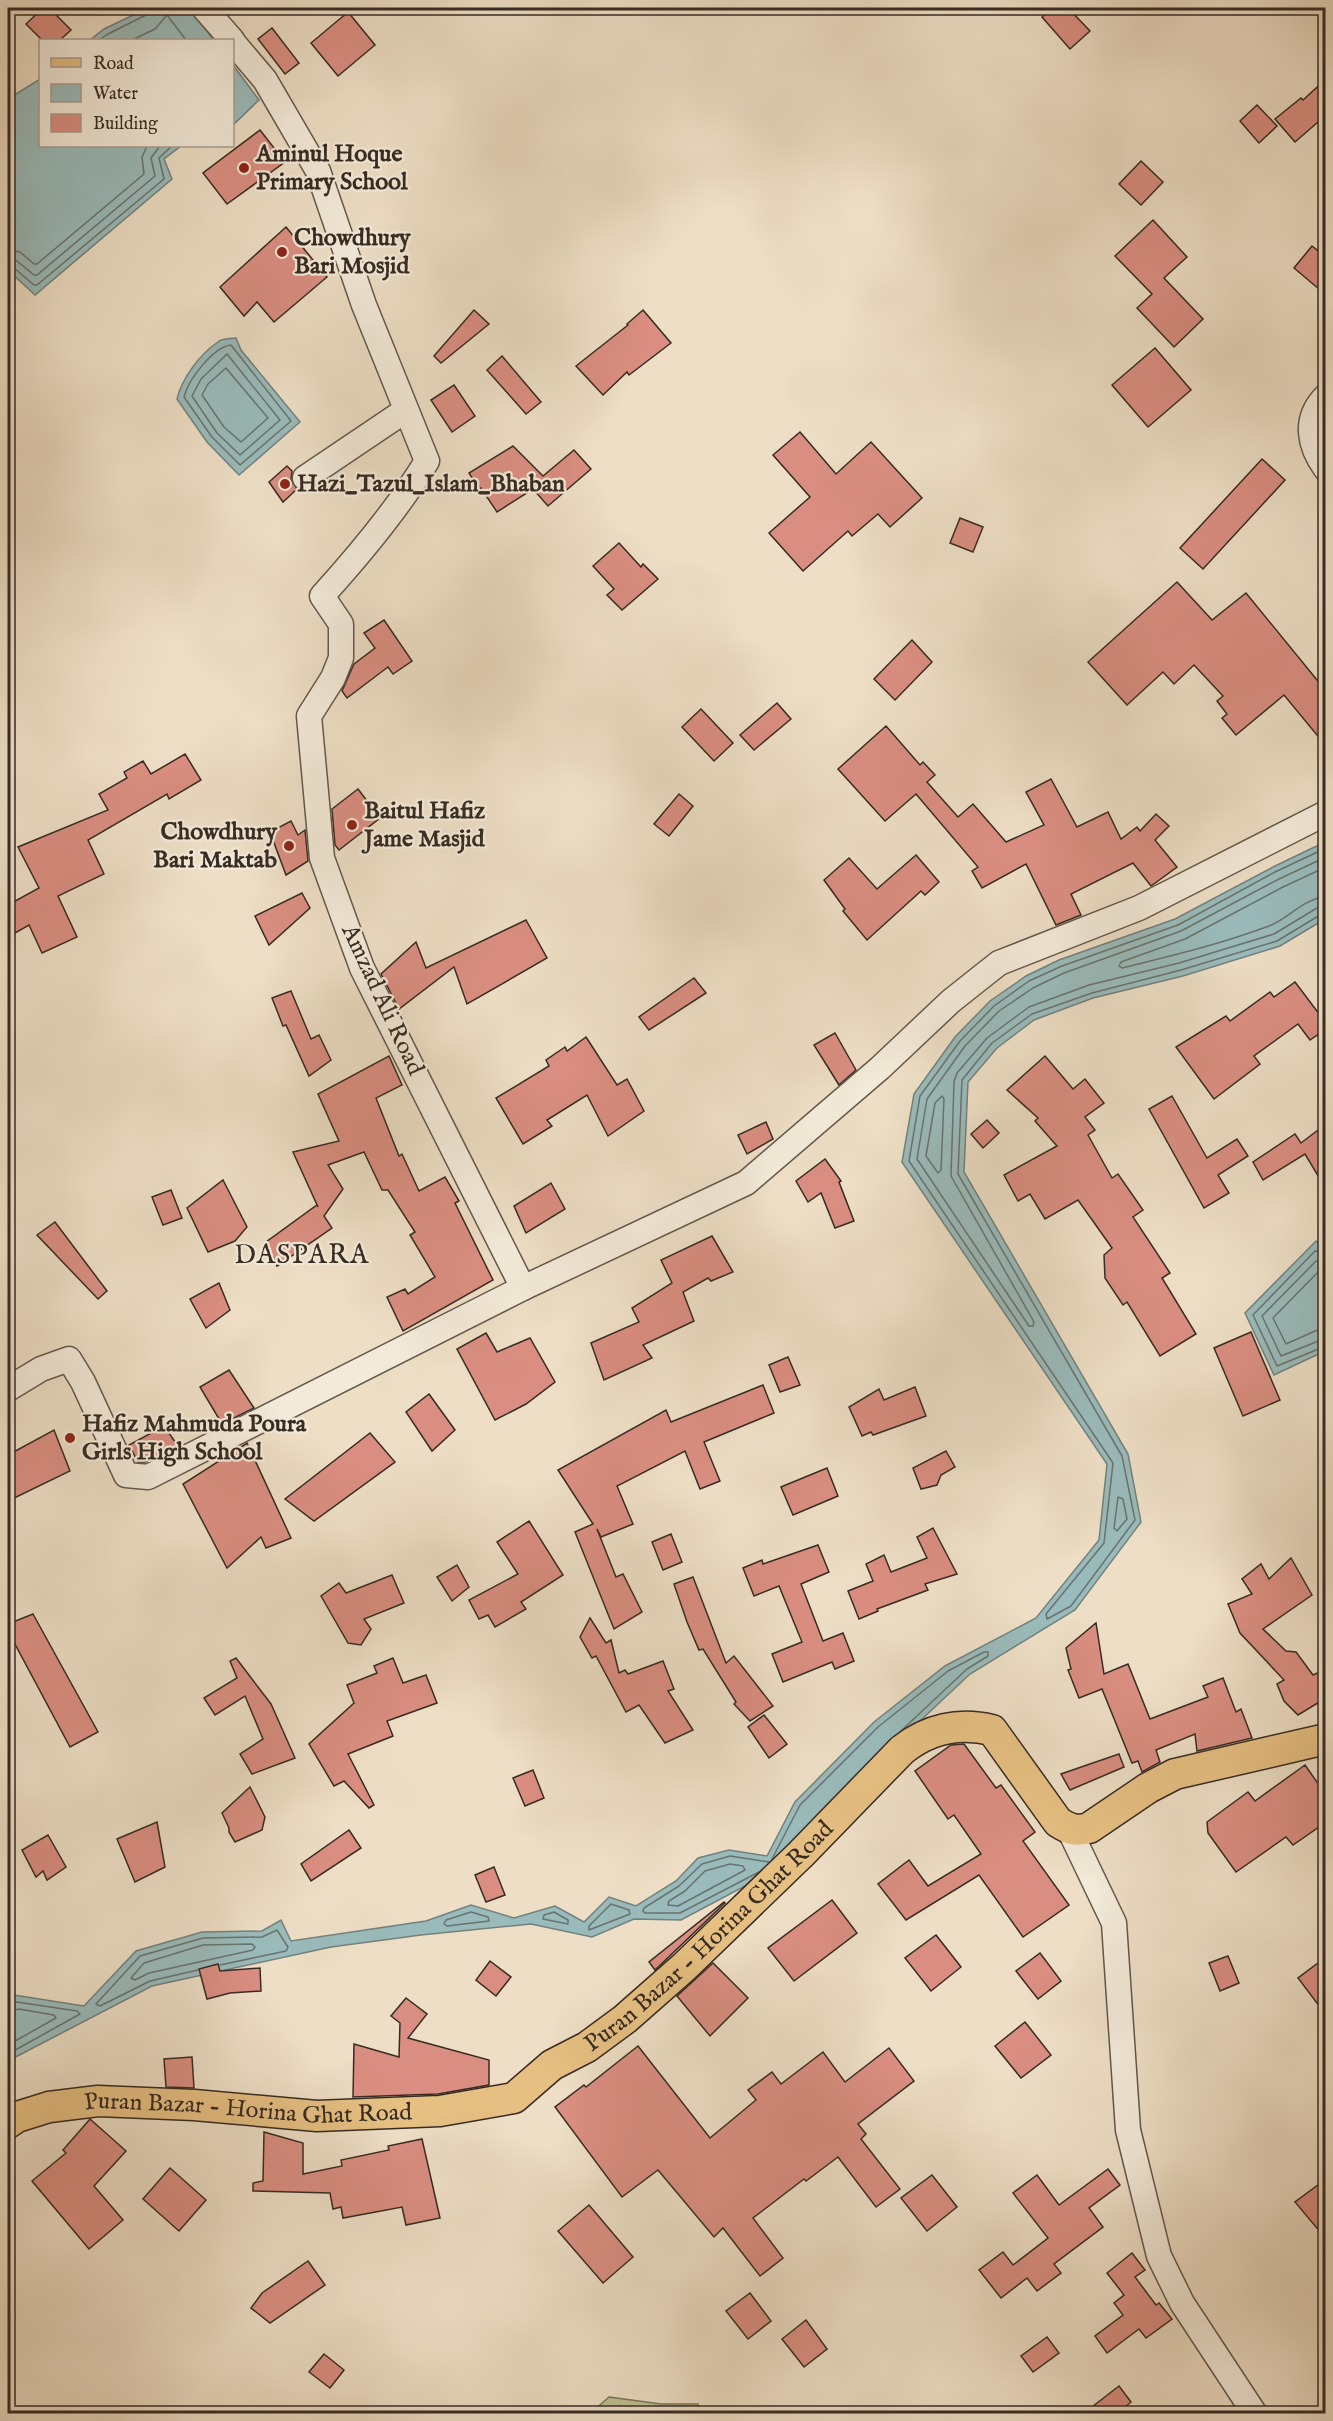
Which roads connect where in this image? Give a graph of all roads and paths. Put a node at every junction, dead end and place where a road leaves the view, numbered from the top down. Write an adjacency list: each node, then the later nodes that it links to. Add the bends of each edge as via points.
1 (204, 8): 2 (street, Amzad Ali Road)
2 (230, 39)
3 (234, 43): 5 (street, Amzad Ali Road, via 265,80 318,171 364,306)
4 (1326, 396): 6 (street, via 1312,417 1310,432 1315,455)
5 (406, 410): 7 (street); 9 (street, Amzad Ali Road, via 427,461 369,545 322,596 341,624 341,658 309,716 322,858 362,968)
6 (1326, 470)
7 (305, 478)
8 (1326, 813): 9 (street, via 1140,908 999,963 746,1184)
9 (523, 1288): 10 (street, via 148,1477 126,1475 69,1359 41,1369)
10 (8, 1389)
11 (1326, 1739): 12 (main road, via 1175,1774 1089,1828)
12 (1069, 1829): 13 (main road, Puran Bazar - Horina Ghat Road, via 1058,1822 992,1730 960,1725 916,1738 684,1967 625,2019 587,2047 552,2065 514,2098 440,2111 317,2116 98,2101 49,2107); 14 (street, via 1114,1923 1128,2130 1159,2256 1182,2303)
13 (8, 2123)
14 (1255, 2414)

